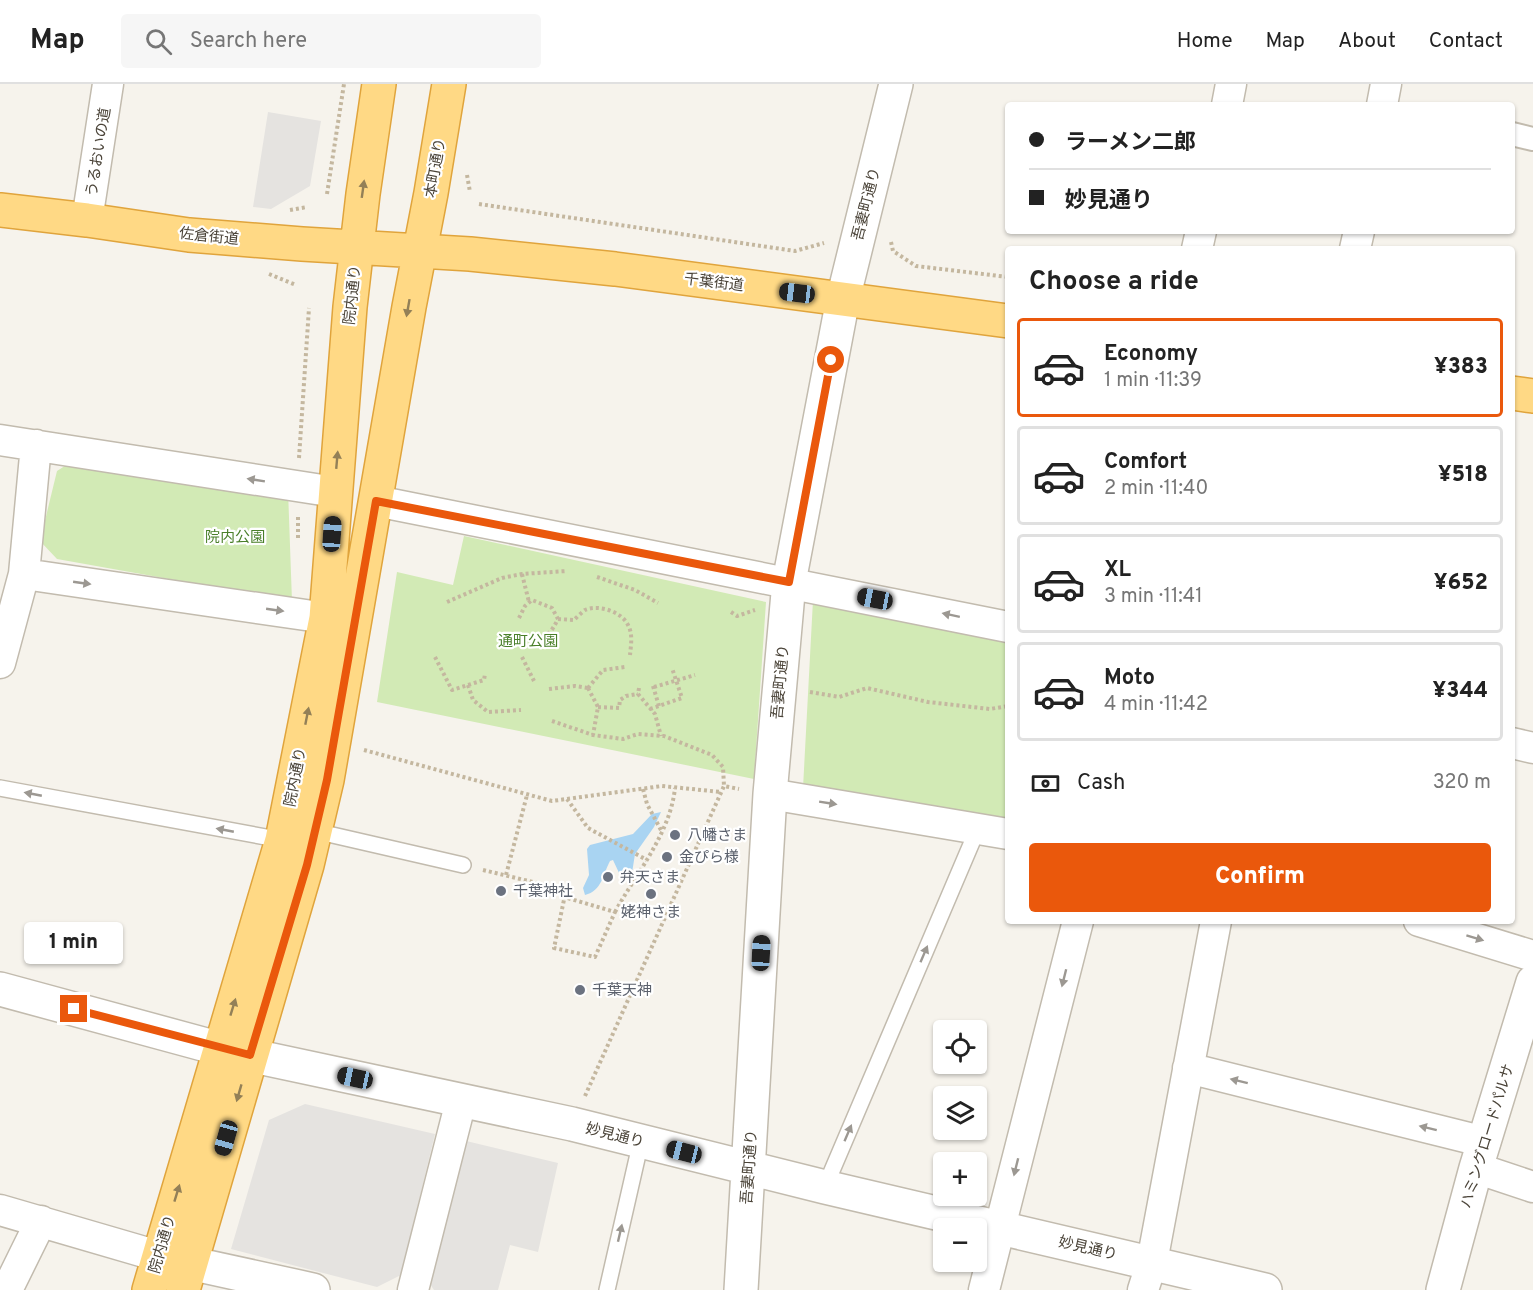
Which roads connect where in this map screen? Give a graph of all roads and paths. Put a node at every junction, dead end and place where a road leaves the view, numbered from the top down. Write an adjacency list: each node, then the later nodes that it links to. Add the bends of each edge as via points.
1 (108, 84): 17 (street, うるおいの道)
2 (344, 84): 12 (path)
3 (379, 84): 20 (highway, one-way to 3)
4 (449, 84): 21 (highway, 本町通り)
5 (896, 84): 23 (street, 吾妻町通り)
6 (1231, 84): 8 (street)
7 (1386, 84): 9 (street)
8 (1228, 102)
9 (1383, 102)
10 (1515, 135): 11 (street)
11 (1533, 139)
12 (327, 194)
13 (479, 204): 18 (path, via 795,251 825,243)
14 (307, 207): 16 (path)
15 (0, 210): 17 (highway, 佐倉街道)
16 (280, 213)
17 (87, 220): 20 (highway, 佐倉街道, via 189,235)
18 (827, 236)
19 (890, 239): 22 (path, via 893,251 916,266)
20 (357, 247): 21 (highway, 佐倉街道); 31 (highway, 院内通り, one-way to 20)
21 (420, 251): 23 (highway, 千葉街道, via 615,269); 32 (highway, 院内通り, one-way to 32)
22 (1005, 277)
23 (843, 299): 25 (highway, 千葉街道); 37 (street, 吾妻町通り)
24 (309, 308): 30 (path)
25 (1005, 321)
26 (1515, 393): 27 (highway)
27 (1533, 396)
28 (0, 440): 29 (street)
29 (36, 445): 30 (street, one-way to 29); 34 (street)
30 (297, 486): 31 (street)
31 (335, 492): 43 (highway, 院内通り)
32 (376, 501): 37 (street); 84 (highway, 院内通り, via 344,693)
33 (574, 570): 35 (path)
34 (24, 574): 43 (street, one-way to 43); 51 (street)
35 (522, 574): 38 (path, via 502,578); 39 (path)
36 (595, 577): 40 (path, via 635,590)
37 (789, 582): 46 (street, one-way to 37); 59 (street, 吾妻町通り)
38 (447, 602)
39 (529, 602): 44 (path); 45 (path, via 544,603)
40 (658, 603)
41 (759, 609): 42 (path, via 737,616)
42 (731, 612)
43 (326, 618): 87 (highway, 院内通り, one-way to 43)
44 (519, 618)
45 (558, 619): 47 (path, via 547,637); 48 (path, via 574,620 586,610 603,609 618,614 628,625)
46 (1005, 626)
47 (536, 641)
48 (630, 655)
49 (435, 657): 58 (path, via 452,690)
50 (522, 657): 56 (path)
51 (0, 663)
52 (625, 667): 60 (path, via 603,670)
53 (672, 668): 57 (path)
54 (485, 674): 58 (path, via 484,680)
55 (694, 675): 57 (path)
56 (534, 681)
57 (676, 681): 64 (path, via 682,698); 64 (path, via 654,686)
58 (468, 685): 68 (path, via 473,700 488,712)
59 (780, 685): 65 (path, via 839,697 867,688 928,702 990,709); 80 (street, 吾妻町通り)
60 (588, 688): 62 (path); 66 (path)
61 (639, 688): 63 (path)
62 (549, 689)
63 (638, 694): 66 (path, via 620,700 619,708); 67 (path)
64 (659, 706): 67 (path)
65 (1005, 706)
66 (598, 707): 70 (path)
67 (650, 709): 71 (path)
68 (521, 710)
69 (552, 721): 70 (path)
70 (593, 735): 71 (path, via 623,739 638,734)
71 (661, 736): 75 (path, via 712,755 723,767)
72 (1515, 744): 74 (street)
73 (357, 748): 81 (path)
74 (1533, 748)
75 (724, 786): 79 (path); 80 (path)
76 (0, 788): 87 (lane, one-way to 76)
77 (675, 788): 78 (path); 79 (path); 85 (path)
78 (642, 789): 82 (path); 85 (path)
79 (721, 792): 102 (path)
80 (770, 794): 83 (street, one-way to 83); 105 (street, 吾妻町通り)
81 (527, 795): 82 (path, via 552,801); 90 (path)
82 (567, 799): 88 (path, via 588,828)
83 (978, 828): 86 (street); 107 (lane, one-way to 83)
84 (315, 831): 89 (lane); 99 (highway, 院内通り)
85 (662, 832): 88 (path)
86 (1005, 833)
87 (282, 840): 99 (highway, 院内通り, one-way to 87)
88 (647, 860): 92 (path)
89 (463, 865): 90 (path)
90 (506, 874): 91 (path, via 566,890)
91 (564, 897): 92 (path); 92 (path, via 554,948 595,957)
92 (615, 912)
93 (1077, 924): 110 (street, one-way to 110)
94 (1215, 924): 100 (street)
95 (1429, 924): 96 (street, one-way to 96)
96 (1533, 956)
97 (1533, 982): 104 (street, ハミングロードパルサ)
98 (0, 989): 99 (street, 妙見通り)
99 (236, 1052): 101 (street, 妙見通り); 111 (highway, 院内通り, one-way to 99); 112 (highway, 院内通り, one-way to 112)
100 (1188, 1068): 104 (street, one-way to 100); 113 (street)
101 (461, 1101): 102 (street, 妙見通り); 117 (street)
102 (572, 1124): 103 (street, 妙見通り)
103 (641, 1141): 105 (street, 妙見通り); 118 (lane, one-way to 103)
104 (1480, 1155): 106 (street); 122 (street, ハミングロードパルサ)
105 (749, 1167): 107 (street, 妙見通り); 119 (street, 吾妻町通り)
106 (1533, 1186)
107 (825, 1187): 110 (street, 妙見通り)
108 (0, 1210): 109 (street)
109 (41, 1221): 111 (street); 114 (street)
110 (1000, 1229): 113 (street, 妙見通り); 120 (street)
111 (158, 1256): 112 (street); 115 (highway, 院内通り)
112 (187, 1276): 116 (street)
113 (1147, 1276): 121 (street, 妙見通り)
114 (6, 1290)
115 (149, 1290)
116 (313, 1290)
117 (413, 1290)
118 (607, 1290)
119 (741, 1290)
120 (984, 1290)
121 (1265, 1290)
122 (1443, 1290)

